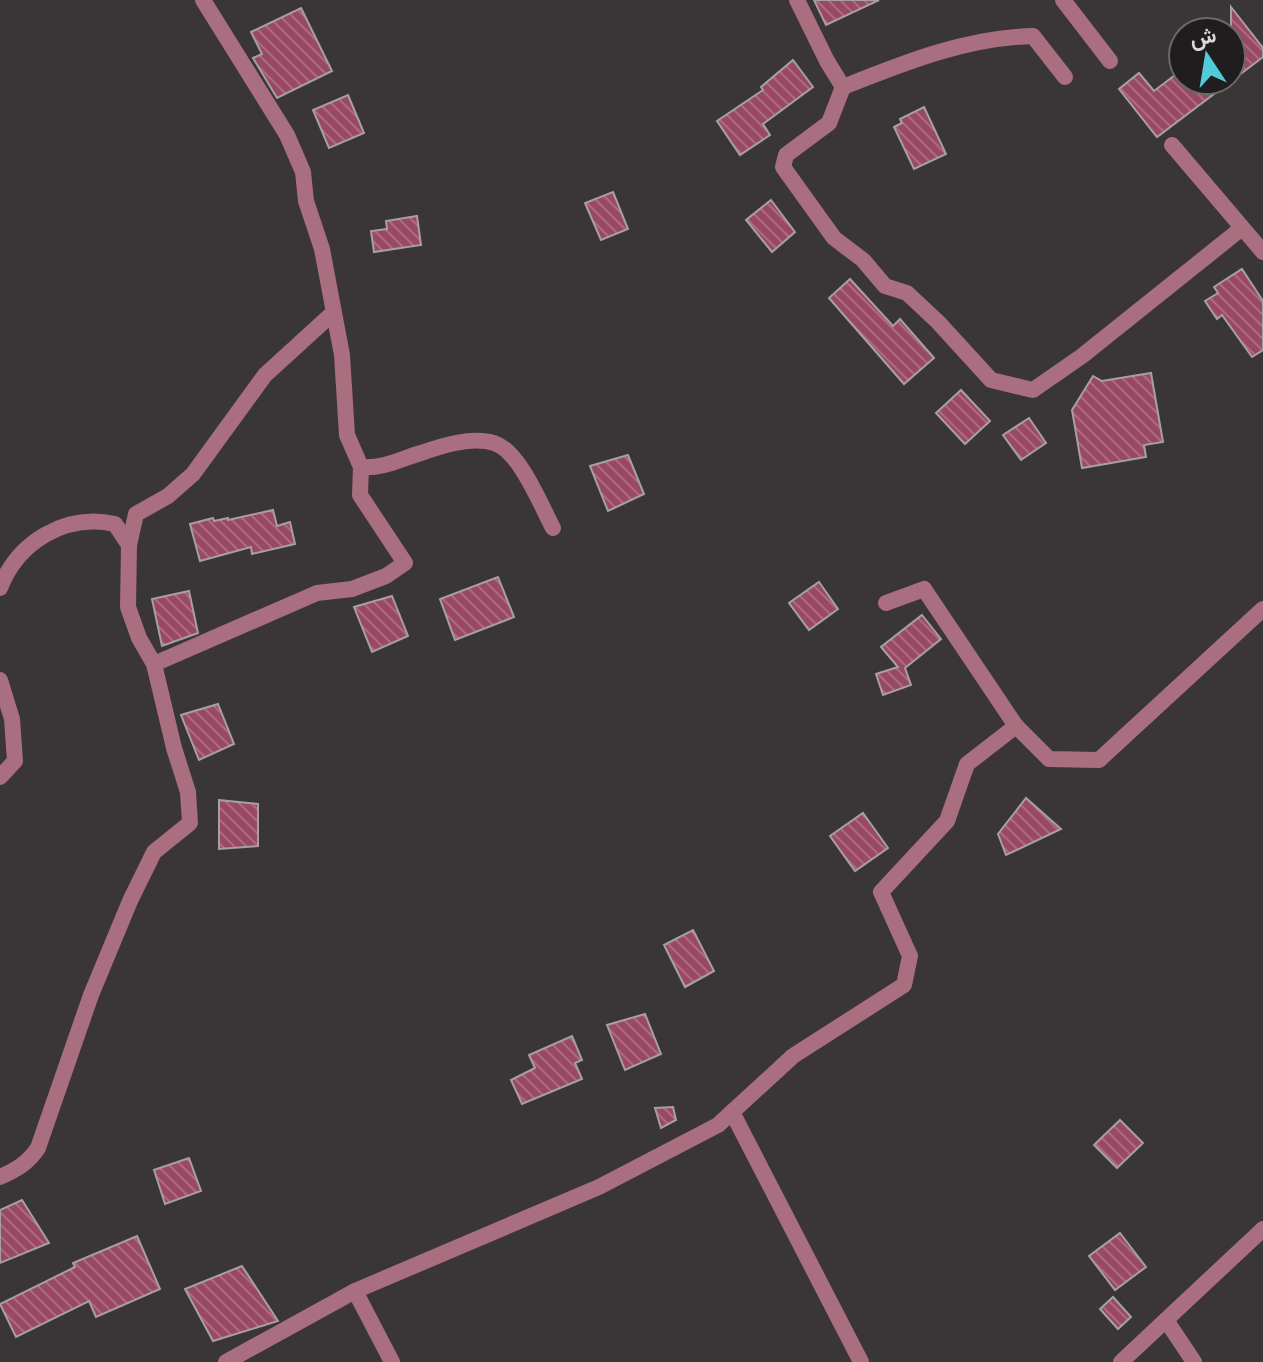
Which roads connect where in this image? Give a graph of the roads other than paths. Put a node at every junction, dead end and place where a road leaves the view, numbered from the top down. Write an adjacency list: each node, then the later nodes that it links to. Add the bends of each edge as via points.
1 (203, 0): 10 (street, via 287,135 303,172)
2 (797, 0): 6 (street)
3 (1063, 0): 4 (street)
4 (1110, 61)
5 (1065, 77): 6 (street, via 1033,36 999,37 941,49)
6 (843, 87): 8 (street, via 829,123 786,155 783,167 834,238 885,286 907,293 991,380 1033,390)
7 (1172, 145): 8 (street)
8 (1242, 228): 9 (street)
9 (1263, 252)
10 (333, 313): 11 (street, via 342,355 347,435); 13 (street, via 265,375 193,474 136,514)
11 (361, 467): 12 (street, via 374,469 463,442 495,443 516,459); 17 (street, via 360,495 405,563 352,589 317,593)
12 (553, 528)
13 (129, 545): 14 (street, via 115,524 96,520 47,532 14,559); 17 (street, via 128,607)
14 (0, 588)
15 (886, 603): 19 (street, via 924,589)
16 (1263, 609): 19 (street, via 1099,760 1049,759)
17 (154, 664): 22 (street, via 188,792 190,823 154,852 130,901 38,1148 18,1169)
18 (0, 680): 20 (street, via 12,719 15,761)
19 (1016, 726): 21 (street, via 967,764 947,821 881,892 910,956 904,985 793,1056)
20 (0, 777)
21 (732, 1112): 24 (street, via 718,1125 599,1187); 28 (street)
22 (0, 1177)
23 (1263, 1229): 25 (street)
24 (355, 1291): 26 (street); 27 (street)
25 (1166, 1320): 29 (street); 30 (street)
26 (226, 1362)
27 (392, 1362)
28 (861, 1362)
29 (1121, 1362)
30 (1194, 1362)

